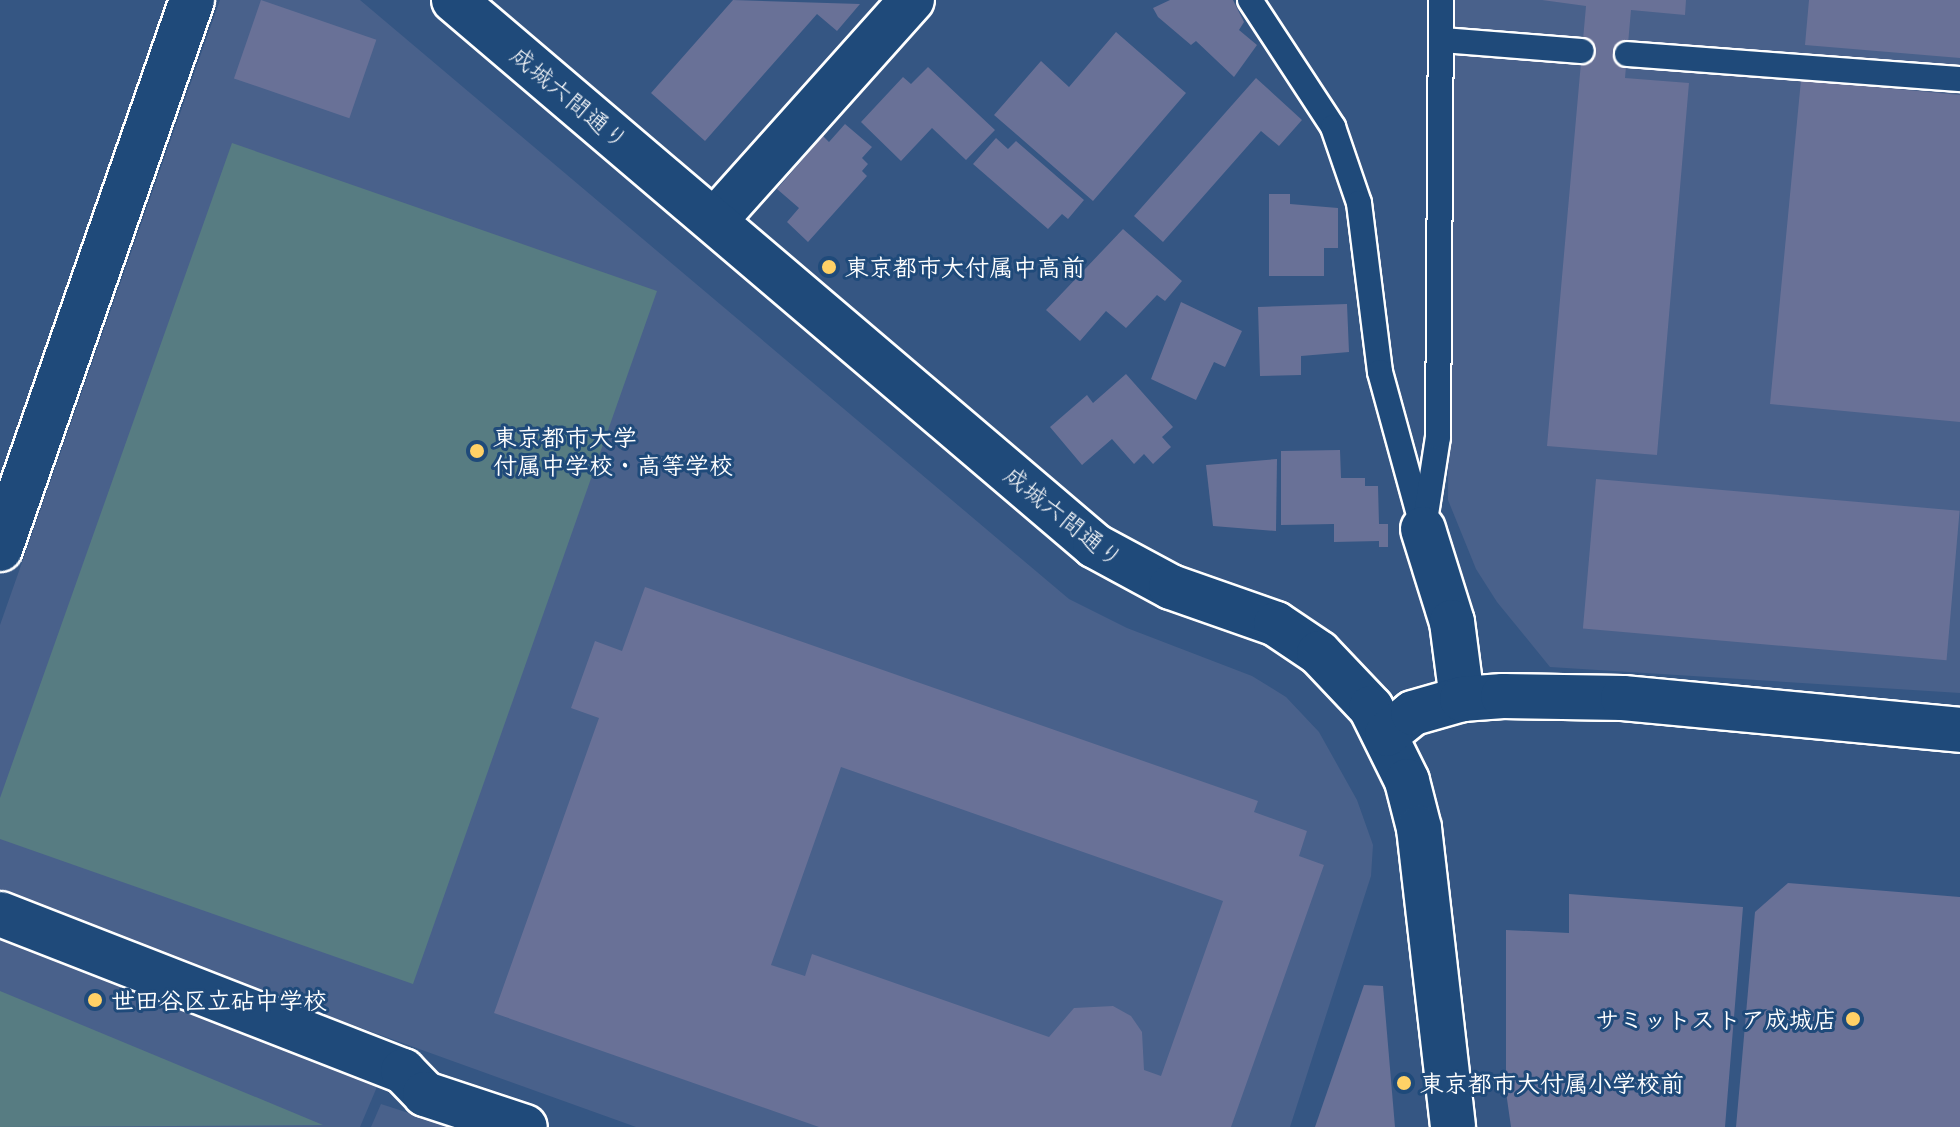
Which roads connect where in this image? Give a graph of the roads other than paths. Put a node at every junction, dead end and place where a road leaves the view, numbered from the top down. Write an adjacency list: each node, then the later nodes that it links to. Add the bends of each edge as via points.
1 (192, 0): 12 (street)
2 (454, 0): 10 (street, 成城六間通り)
3 (912, 0): 10 (street)
4 (1250, 0): 11 (lane, via 1333,127 1359,203 1380,372)
5 (1441, 0): 6 (lane)
6 (1442, 40): 7 (lane); 11 (lane, via 1438,437)
7 (1582, 51)
8 (1627, 54): 9 (lane)
9 (1960, 79)
10 (716, 219): 15 (street, 成城六間通り, via 1095,546 1171,587 1276,624 1319,653 1371,708)
11 (1423, 529): 13 (street, via 1452,622)
12 (0, 549)
13 (1462, 699): 14 (street, via 1623,698); 15 (street, via 1413,713)
14 (1960, 730)
15 (1387, 734): 18 (street, 成城六間通り, via 1419,828)
16 (0, 914): 17 (street, via 403,1071 425,1094)
17 (525, 1127)
18 (1453, 1127)

